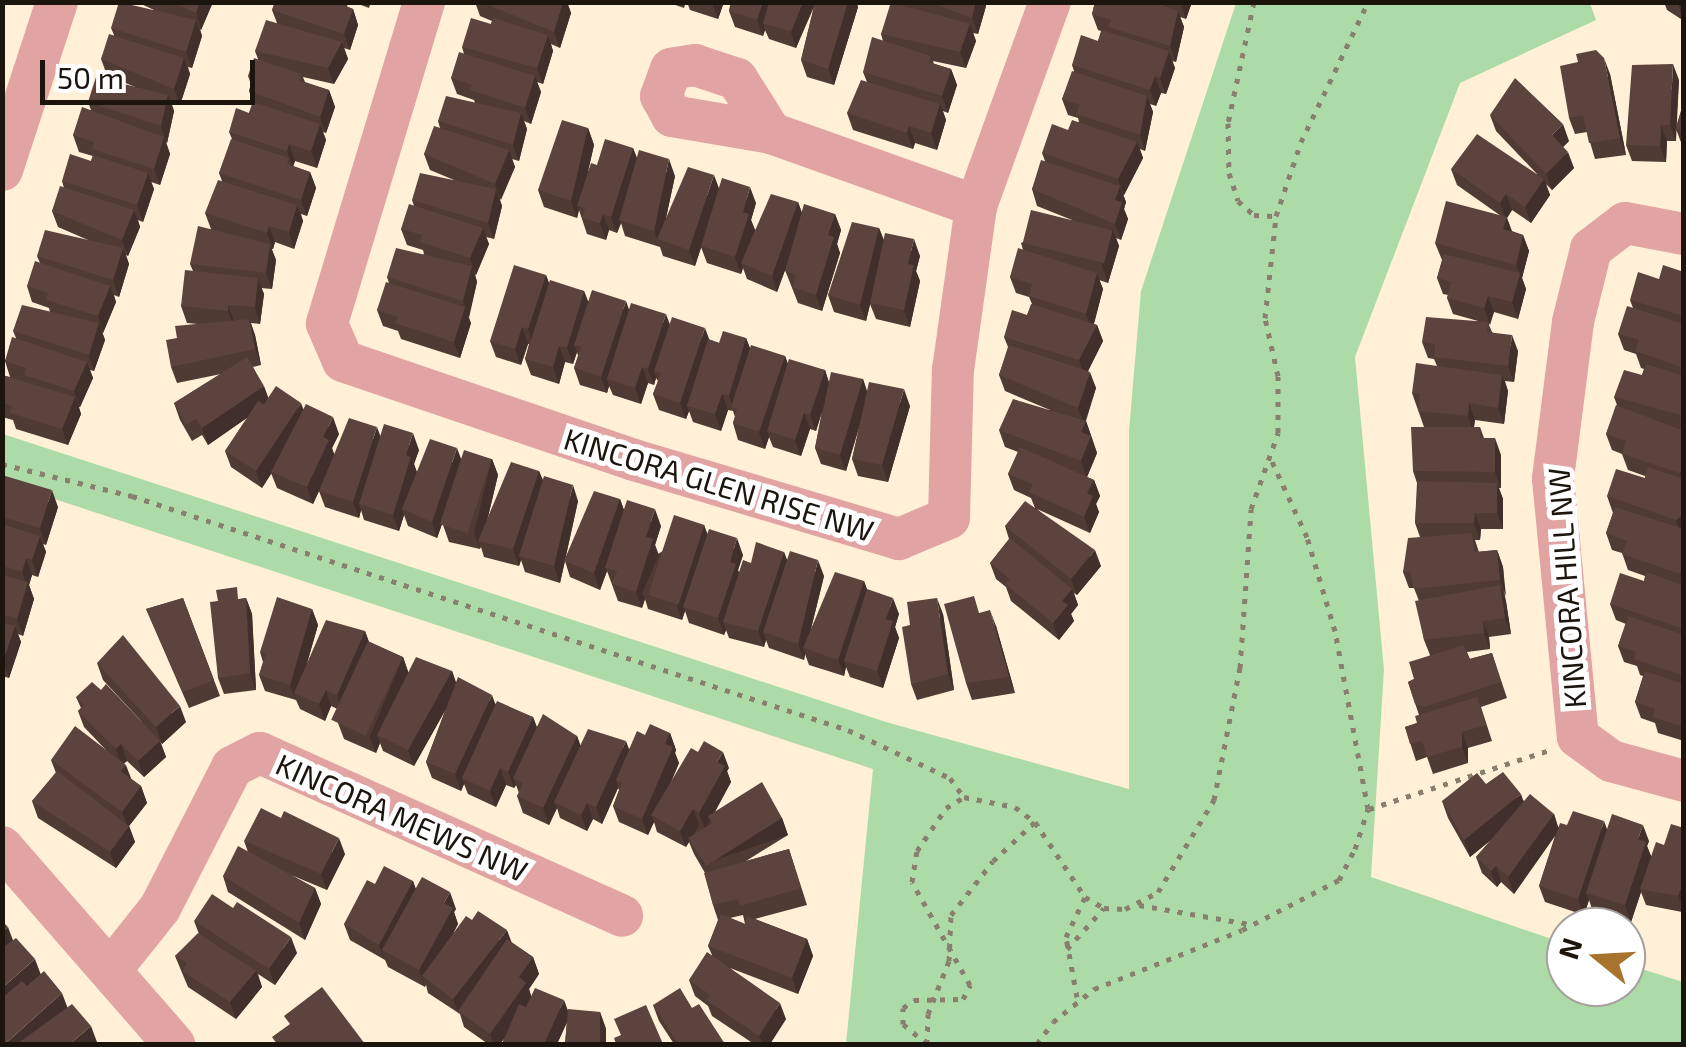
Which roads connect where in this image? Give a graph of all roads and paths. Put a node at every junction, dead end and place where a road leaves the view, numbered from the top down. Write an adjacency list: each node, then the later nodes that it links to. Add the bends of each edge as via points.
1 (56, 2): 7 (street)
2 (424, 2): 8 (street, KINCORA GLEN RISE NW, via 327,324 343,361 899,539 949,518 953,370)
3 (1050, 2): 8 (street, KINCORA GLEN RISE NW)
4 (1254, 2): 9 (path, via 1228,123 1229,173 1238,202 1254,216)
5 (1368, 2): 9 (path, via 1301,142)
6 (771, 133): 8 (street)
7 (2, 170)
8 (976, 206)
9 (1276, 216): 11 (path, via 1265,318 1278,376 1278,433)
10 (1684, 234): 13 (street, KINCORA HILL NW, via 1625,224 1591,249 1573,322 1553,479)
11 (1270, 459): 16 (path, via 1325,586); 20 (path, via 1251,509 1227,758 1194,842 1158,892)
12 (2, 464): 15 (path, via 151,502 848,730 950,778)
13 (1578, 736): 14 (street, KINCORA HILL NW, via 1611,761); 16 (path, via 1526,761)
14 (1684, 781)
15 (964, 797): 17 (path, via 1002,802); 24 (path, via 930,825 912,882)
16 (1368, 809): 23 (path, via 1339,880)
17 (1035, 822): 19 (path); 24 (path, via 951,915)
18 (2, 847): 26 (street)
19 (1084, 897): 21 (path); 25 (path, via 1070,916)
20 (1139, 905): 21 (path); 23 (path, via 1222,924)
21 (1104, 908): 25 (path)
22 (622, 916): 26 (street, KINCORA MEWS NW, via 260,753 232,767 160,908)
23 (1255, 924): 27 (path)
24 (948, 944): 28 (path); 28 (path, via 970,985 963,999)
25 (1067, 949): 27 (path)
26 (113, 967): 29 (street)
27 (1078, 999): 31 (path)
28 (936, 1000): 30 (path); 30 (path, via 914,1000 903,1008 903,1024)
29 (174, 1044)
30 (927, 1044)
31 (1037, 1044)

